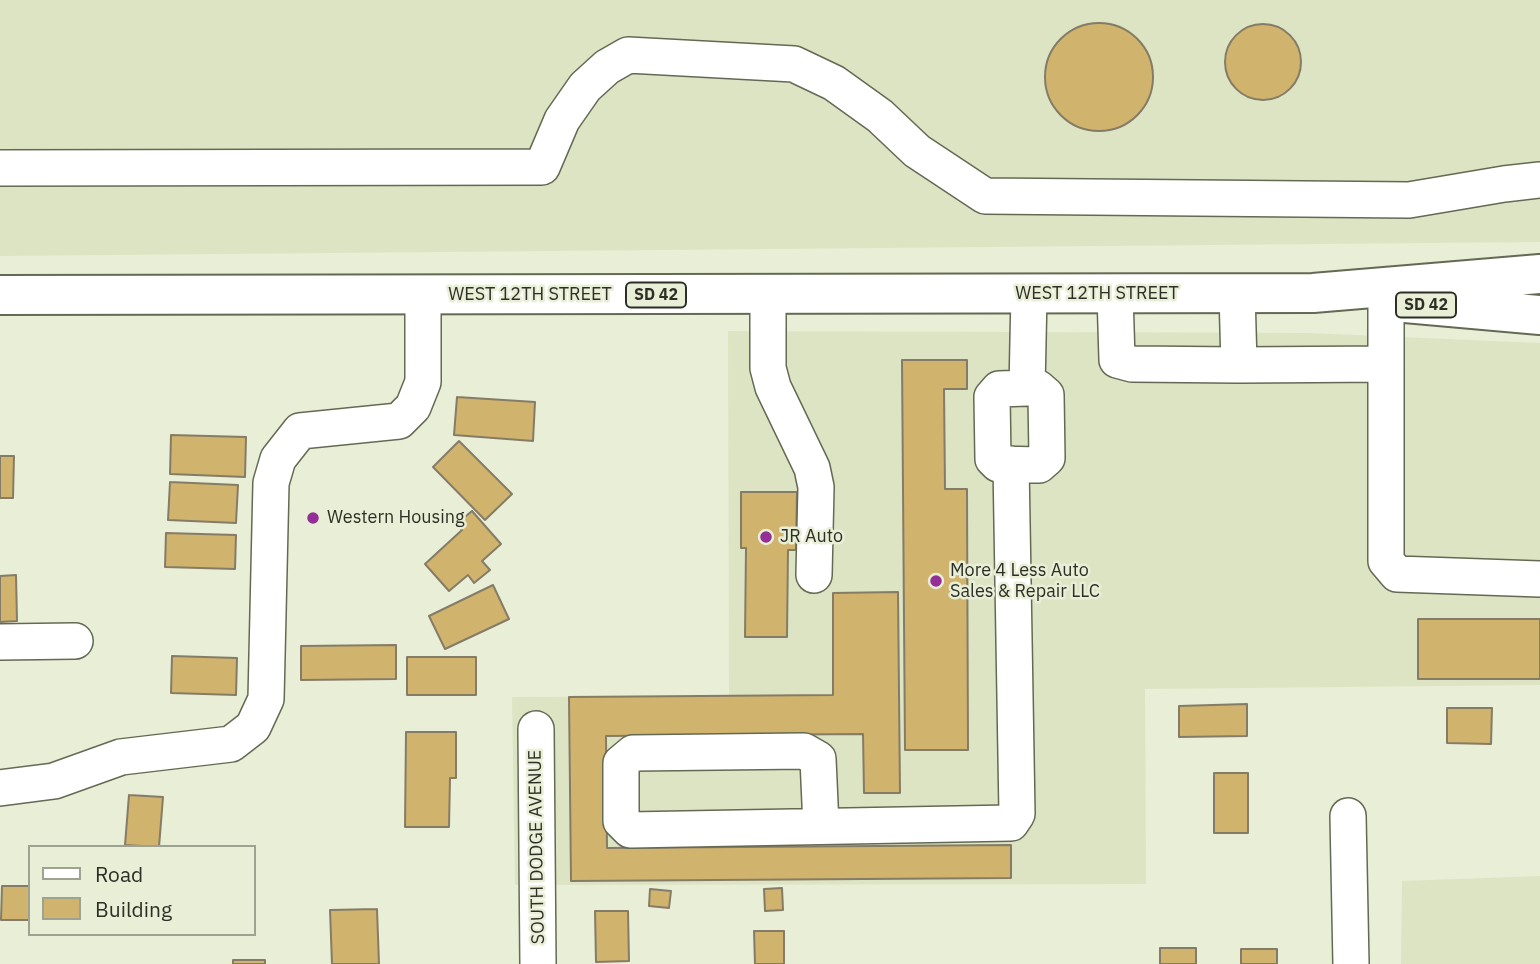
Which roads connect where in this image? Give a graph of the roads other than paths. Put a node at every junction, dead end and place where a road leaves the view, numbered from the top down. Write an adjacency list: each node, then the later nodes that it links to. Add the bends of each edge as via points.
1 (0, 168): 2 (street, via 542,167 562,120 585,87 628,55 794,64 834,83 880,116 917,151 985,196 1409,200)
2 (1540, 180)
3 (1540, 274): 5 (main road, WEST 12TH STREET / SD 42)
4 (1237, 293): 5 (main road, WEST 12TH STREET / SD 42); 7 (main road, WEST 12TH STREET / SD 42); 14 (street)
5 (1313, 293): 11 (main road, WEST 12TH STREET / SD 42)
6 (1028, 294): 7 (main road, WEST 12TH STREET / SD 42); 10 (main road, WEST 12TH STREET / SD 42); 15 (street)
7 (1115, 294): 14 (street, via 1117,360)
8 (0, 295): 9 (main road, WEST 12TH STREET / SD 42)
9 (423, 295): 10 (main road, WEST 12TH STREET / SD 42); 22 (street, via 423,382 413,407 399,421 300,431 278,459 271,482 267,699 253,727 231,744 121,757 54,781)
10 (768, 295): 17 (street, via 768,368 816,487)
11 (1386, 301): 12 (main road, WEST 12TH STREET / SD 42); 13 (street)
12 (1540, 315)
13 (1386, 363): 14 (street); 18 (street, via 1386,561 1396,574)
14 (1239, 365)
15 (1027, 388): 16 (street, via 999,389 992,397 993,459); 16 (street, via 1038,388 1046,395 1046,458 1039,464)
16 (1011, 464): 24 (street, via 1017,814 1012,823)
17 (814, 575)
18 (1540, 579)
19 (75, 641): 20 (street)
20 (0, 642)
21 (536, 729): 25 (street, SOUTH DODGE AVENUE)
22 (0, 788)
23 (1348, 816): 26 (street)
24 (821, 826): 24 (street, via 630,830 621,821 621,763 633,753 804,751 818,760)
25 (538, 964)
26 (1351, 964)

